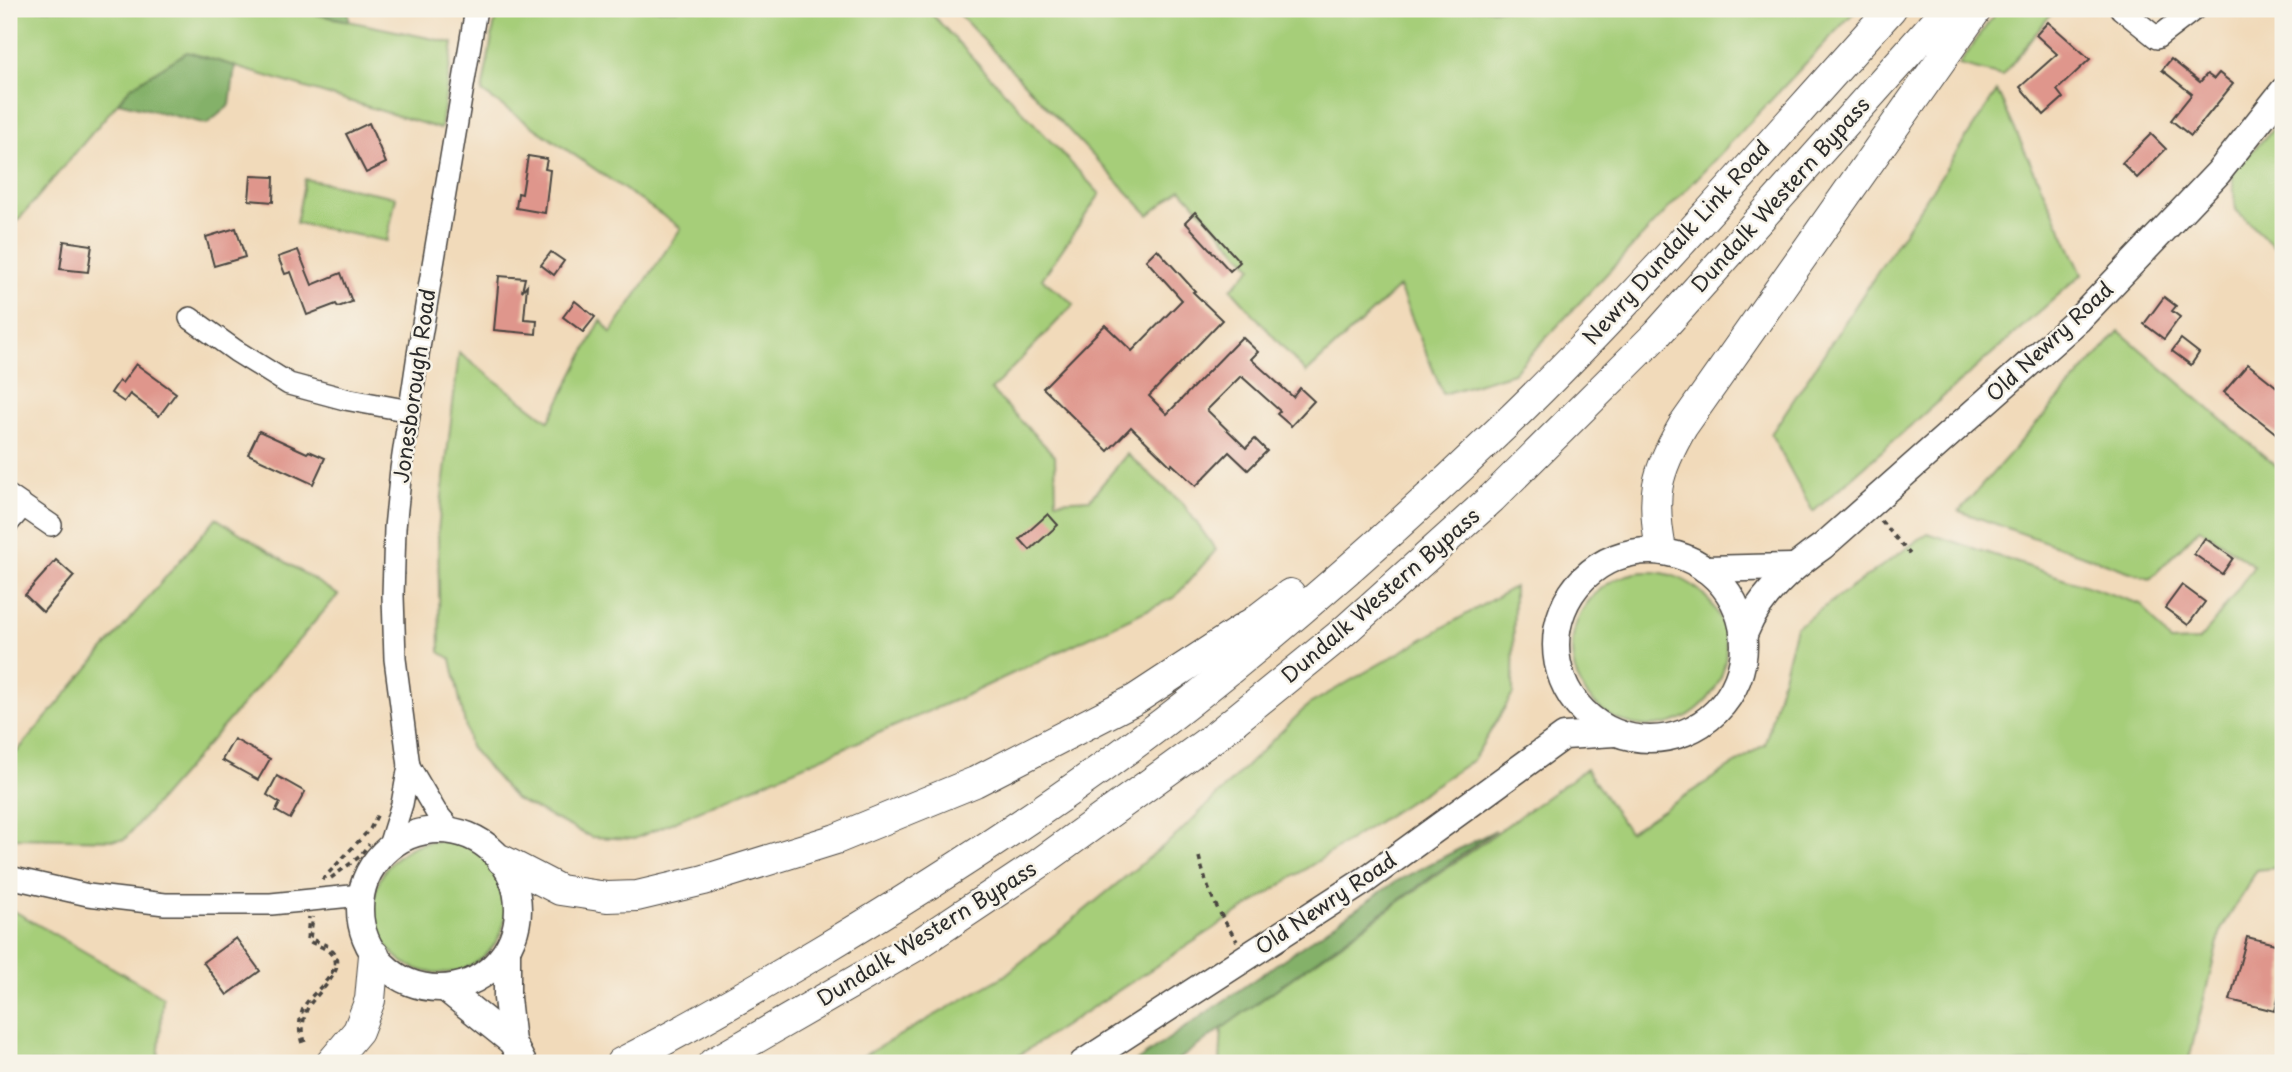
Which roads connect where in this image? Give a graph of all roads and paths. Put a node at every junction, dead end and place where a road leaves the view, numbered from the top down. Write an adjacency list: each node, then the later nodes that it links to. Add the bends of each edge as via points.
1 (476, 9): 9 (street, Jonesborough Road)
2 (1891, 9): 10 (highway, Newry Dundalk Link Road, via 1628,300)
3 (1947, 9): 41 (highway, Dundalk Western Bypass, via 1658,333 1492,498 1340,634 1217,735 1040,863 914,947)
4 (1977, 9): 14 (highway, via 1683,426 1657,482)
5 (2120, 9): 6 (street, via 2157,38)
6 (2195, 9)
7 (2283, 91): 11 (main road, Old Newry Road, via 2218,173 2078,320)
8 (190, 318): 9 (street, via 289,384)
9 (410, 411): 22 (street, Jonesborough Road, via 395,528 393,596 395,659)
10 (1457, 471): 27 (highway, via 1255,621 1136,699 975,782 836,839 717,876 607,898 560,890); 40 (highway, Dundalk Western Bypass, via 1343,575 1220,677 1054,802 924,889)
11 (1869, 506): 15 (path); 16 (main road, Old Newry Road)
12 (13, 508): 13 (street)
13 (51, 524)
14 (1661, 550): 17 (main road, via 1691,559); 19 (main road, via 1632,552 1604,562 1580,581 1564,606 1556,634 1557,664)
15 (1910, 554)
16 (1792, 567): 17 (main road); 18 (main road, Old Newry Road, via 1751,617)
17 (1705, 569): 18 (main road, via 1735,600)
18 (1745, 632): 20 (main road, via 1743,665 1731,695 1709,720 1680,735 1647,740)
19 (1568, 692): 20 (main road, via 1587,715); 21 (main road)
20 (1615, 733): 21 (main road)
21 (1564, 736): 33 (main road, Old Newry Road, via 1364,881)
22 (409, 766): 24 (street, Jonesborough Road); 25 (street, Jonesborough Road, via 402,804)
23 (381, 805): 29 (path, via 370,829)
24 (453, 831): 25 (main road, via 434,830); 27 (main road, via 470,835)
25 (380, 844): 29 (path, via 328,880); 30 (main road)
26 (1199, 857): 33 (path, via 1214,906)
27 (502, 860): 31 (main road, via 512,875 519,906)
28 (9, 877): 29 (street, via 88,895 165,904 248,905)
29 (318, 894): 30 (street); 35 (path, via 310,938 332,948 338,959 336,971 308,1005)
30 (361, 895): 32 (main road, via 360,918)
31 (507, 953): 34 (main road, via 477,980); 36 (main road, via 507,998)
32 (374, 956): 34 (main road, via 404,981); 37 (highway, via 370,1000 358,1031)
33 (1248, 957): 42 (main road, Old Newry Road)
34 (446, 989): 36 (main road)
35 (303, 1042)
36 (517, 1053)
37 (331, 1063)
38 (439, 1063): 39 (path)
39 (450, 1063)
40 (621, 1063)
41 (713, 1063)
42 (1083, 1063)

